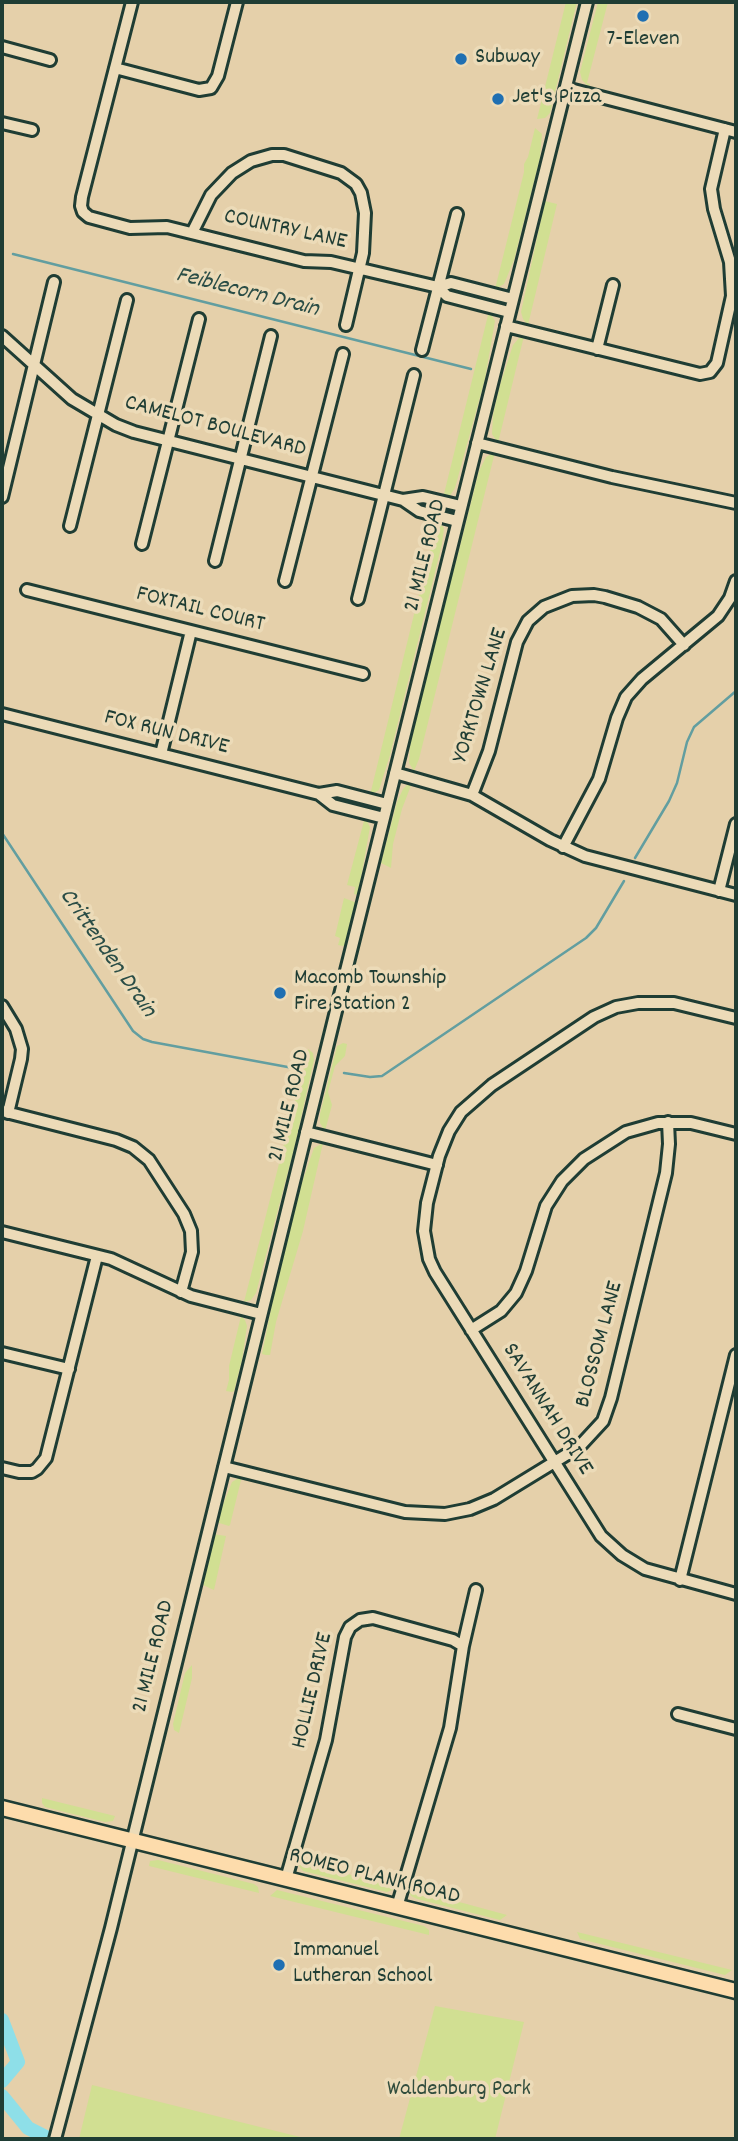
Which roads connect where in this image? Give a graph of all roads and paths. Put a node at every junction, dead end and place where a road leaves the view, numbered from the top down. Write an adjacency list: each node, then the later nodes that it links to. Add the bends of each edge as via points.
1 (132, 2): 6 (street)
2 (237, 2): 6 (street, via 211,88 199,90)
3 (587, 2): 7 (street, 21 MILE ROAD)
4 (2, 47): 5 (street)
5 (50, 60)
6 (115, 68): 12 (street, COUNTRY LANE, via 82,197 83,212 130,228 167,227)
7 (566, 89): 10 (street); 19 (street, 21 MILE ROAD)
8 (2, 122): 9 (street)
9 (32, 130)
10 (731, 130): 14 (street, via 711,189)
11 (457, 214): 17 (street)
12 (192, 233): 13 (street, COUNTRY LANE, via 304,261); 13 (street, via 205,205 232,173 261,157 294,157 341,173 356,184 366,225)
13 (360, 268): 17 (street, COUNTRY LANE); 24 (street)
14 (734, 271): 28 (street, via 730,309 717,363 710,372 700,374)
15 (54, 282): 31 (street)
16 (613, 285): 28 (street)
17 (438, 287): 18 (street, COUNTRY LANE, via 451,283); 21 (street, COUNTRY LANE, via 447,296); 29 (street)
18 (472, 288): 19 (street, COUNTRY LANE); 21 (street)
19 (513, 299): 22 (street, 21 MILE ROAD)
20 (127, 300): 33 (street)
21 (469, 302): 22 (street, COUNTRY LANE)
22 (509, 312): 25 (street, 21 MILE ROAD)
23 (199, 319): 34 (street)
24 (346, 325)
25 (506, 326): 28 (street); 35 (street, 21 MILE ROAD)
26 (2, 335): 31 (street, CAMELOT BOULEVARD)
27 (271, 337): 36 (street)
28 (597, 349)
29 (422, 350)
30 (343, 354): 37 (street)
31 (35, 365): 33 (street, CAMELOT BOULEVARD, via 72,399); 39 (street)
32 (414, 376): 38 (street)
33 (99, 416): 34 (street, CAMELOT BOULEVARD); 44 (street)
34 (168, 441): 36 (street, CAMELOT BOULEVARD); 45 (street)
35 (477, 443): 41 (street); 42 (street, 21 MILE ROAD)
36 (240, 458): 37 (street, CAMELOT BOULEVARD); 46 (street)
37 (311, 476): 38 (street, CAMELOT BOULEVARD); 47 (street)
38 (383, 495): 40 (street, CAMELOT BOULEVARD); 50 (street)
39 (2, 497)
40 (403, 500): 42 (street, CAMELOT BOULEVARD, via 423,497); 43 (street, CAMELOT BOULEVARD, via 419,511)
41 (736, 503)
42 (461, 506): 43 (street, 21 MILE ROAD)
43 (457, 521): 56 (street, 21 MILE ROAD)
44 (70, 526)
45 (142, 544)
46 (215, 561)
47 (285, 581)
48 (736, 581): 52 (street, via 718,616)
49 (27, 590): 51 (street, FOXTAIL COURT)
50 (358, 599)
51 (191, 631): 53 (street, FOXTAIL COURT); 55 (street)
52 (684, 645): 58 (street, YORKTOWN LANE, via 661,619 625,603 583,594 544,607 528,621 517,642 489,751); 62 (street, via 626,697 599,779)
53 (363, 674)
54 (2, 714): 55 (street, FOX RUN DRIVE)
55 (161, 754): 57 (street, FOX RUN DRIVE)
56 (395, 773): 58 (street); 59 (street, 21 MILE ROAD)
57 (319, 794): 59 (street, FOX RUN DRIVE, via 337,791); 60 (street, FOX RUN DRIVE, via 332,805)
58 (472, 795): 62 (street)
59 (387, 804): 60 (street, 21 MILE ROAD)
60 (384, 818): 69 (street, 21 MILE ROAD)
61 (736, 824): 63 (street)
62 (563, 847): 63 (street, via 599,861)
63 (719, 891): 64 (street)
64 (736, 895)
65 (2, 1006): 67 (street, via 22,1049)
66 (736, 1018): 71 (street, SAVANNAH DRIVE, via 664,1002 605,1011 470,1103 449,1131)
67 (5, 1112): 74 (street, via 116,1140 149,1160 191,1231 192,1252)
68 (668, 1122): 70 (street); 76 (street, via 626,1132 572,1170 546,1206 516,1293 501,1311); 80 (street, BLOSSOM LANE, via 666,1173 607,1410 588,1439)
69 (306, 1132): 71 (street); 75 (street, 21 MILE ROAD)
70 (736, 1134)
71 (437, 1165): 76 (street, SAVANNAH DRIVE, via 425,1217 425,1245 435,1272)
72 (2, 1231): 73 (street)
73 (97, 1255): 74 (street); 79 (street)
74 (181, 1292): 75 (street)
75 (261, 1314): 81 (street, 21 MILE ROAD)
76 (471, 1330): 80 (street, SAVANNAH DRIVE)
77 (2, 1353): 79 (street)
78 (736, 1355): 83 (street)
79 (69, 1369): 82 (street, via 48,1452 37,1469 25,1473)
80 (553, 1463): 81 (street, BLOSSOM LANE, via 483,1505 432,1515); 83 (street, SAVANNAH DRIVE, via 611,1546 645,1569)
81 (224, 1466): 90 (street, 21 MILE ROAD)
82 (2, 1468)
83 (680, 1580): 85 (street, SAVANNAH DRIVE)
84 (476, 1590): 86 (street)
85 (736, 1594)
86 (463, 1646): 91 (street, HOLLIE DRIVE, via 373,1618 360,1620 346,1631 326,1740); 92 (street, via 450,1728)
87 (678, 1714): 88 (street)
88 (736, 1729)
89 (2, 1808): 90 (main road, ROMEO PLANK ROAD)
90 (132, 1841): 91 (main road, ROMEO PLANK ROAD); 94 (street, 21 MILE ROAD)
91 (286, 1879): 92 (main road, ROMEO PLANK ROAD)
92 (397, 1907): 93 (main road, ROMEO PLANK ROAD)
93 (736, 1991)
94 (57, 2134)

